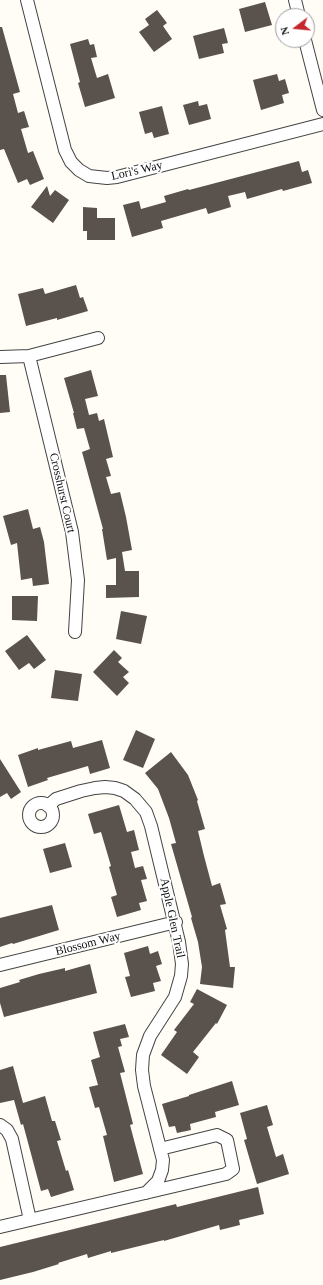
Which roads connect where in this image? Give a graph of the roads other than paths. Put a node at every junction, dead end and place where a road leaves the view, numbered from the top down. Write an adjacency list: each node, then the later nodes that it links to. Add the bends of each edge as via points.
1 (27, 0): 4 (street, Lori's Way, via 65,150 70,162 89,176 117,177)
2 (307, 48): 3 (street)
3 (323, 110)
4 (323, 124)
5 (98, 338): 7 (street)
6 (0, 356): 7 (street)
7 (29, 356): 8 (street, Crosshurst Court, via 72,532 78,580)
8 (75, 632)
9 (48, 806): 10 (street, Apple Glen Trail, via 56,799 105,787 124,791 135,798 146,812)
10 (175, 923): 11 (street, Blossom Way); 13 (street, Apple Glen Trail, via 181,956 181,976 175,997 150,1036 143,1055 142,1070)
11 (0, 965)
12 (0, 1125): 15 (street, via 7,1130 12,1139)
13 (160, 1149): 14 (street, Apple Glen Trail, via 162,1170 158,1181); 14 (street, via 217,1135 227,1140 233,1169 226,1174)
14 (146, 1193): 15 (street)
15 (30, 1220): 16 (street)
16 (0, 1227)

